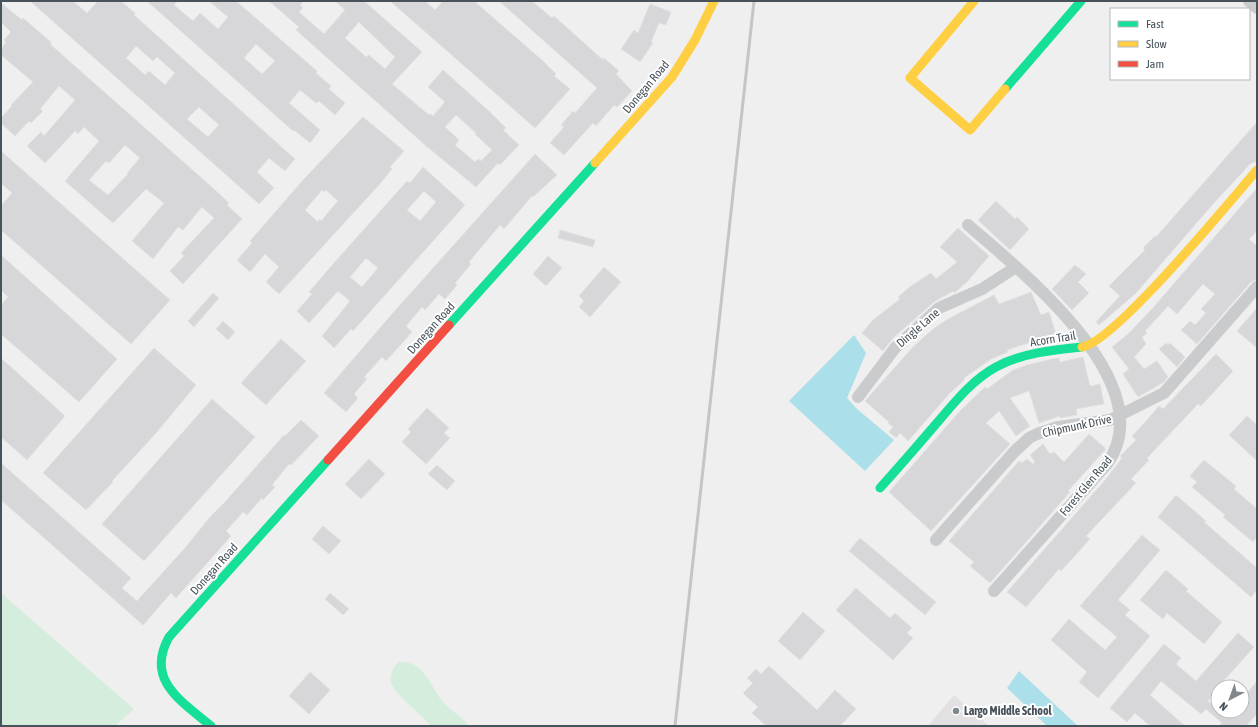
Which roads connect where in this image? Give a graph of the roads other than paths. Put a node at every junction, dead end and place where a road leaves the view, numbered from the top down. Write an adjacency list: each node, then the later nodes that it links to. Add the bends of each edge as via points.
1 (714, 1): 16 (street, Donegan Road, via 702,30 672,77 169,637 161,652 162,674 169,686)
2 (974, 1): 3 (street, via 910,78 970,130)
3 (1081, 1)
4 (1249, 1): 5 (street)
5 (1257, 8)
6 (1257, 170): 10 (street, Acorn Trail, via 1143,300)
7 (968, 225): 8 (street, Forest Glen Road)
8 (1016, 267): 10 (street, Forest Glen Road, via 1044,293); 11 (street, Dingle Lane, via 995,282 939,308 895,348)
9 (1257, 287): 12 (street, Chipmunk Drive, via 1164,393)
10 (1088, 346): 12 (street, Forest Glen Road, via 1109,377 1118,399); 13 (street, Acorn Trail, via 1033,353 1006,362 984,375 963,393)
11 (858, 397)
12 (1121, 416): 14 (street, Chipmunk Drive, via 1048,430 1029,438); 15 (street, Forest Glen Road, via 1118,442 1111,457)
13 (880, 488)
14 (936, 540)
15 (994, 591)
16 (211, 726)

